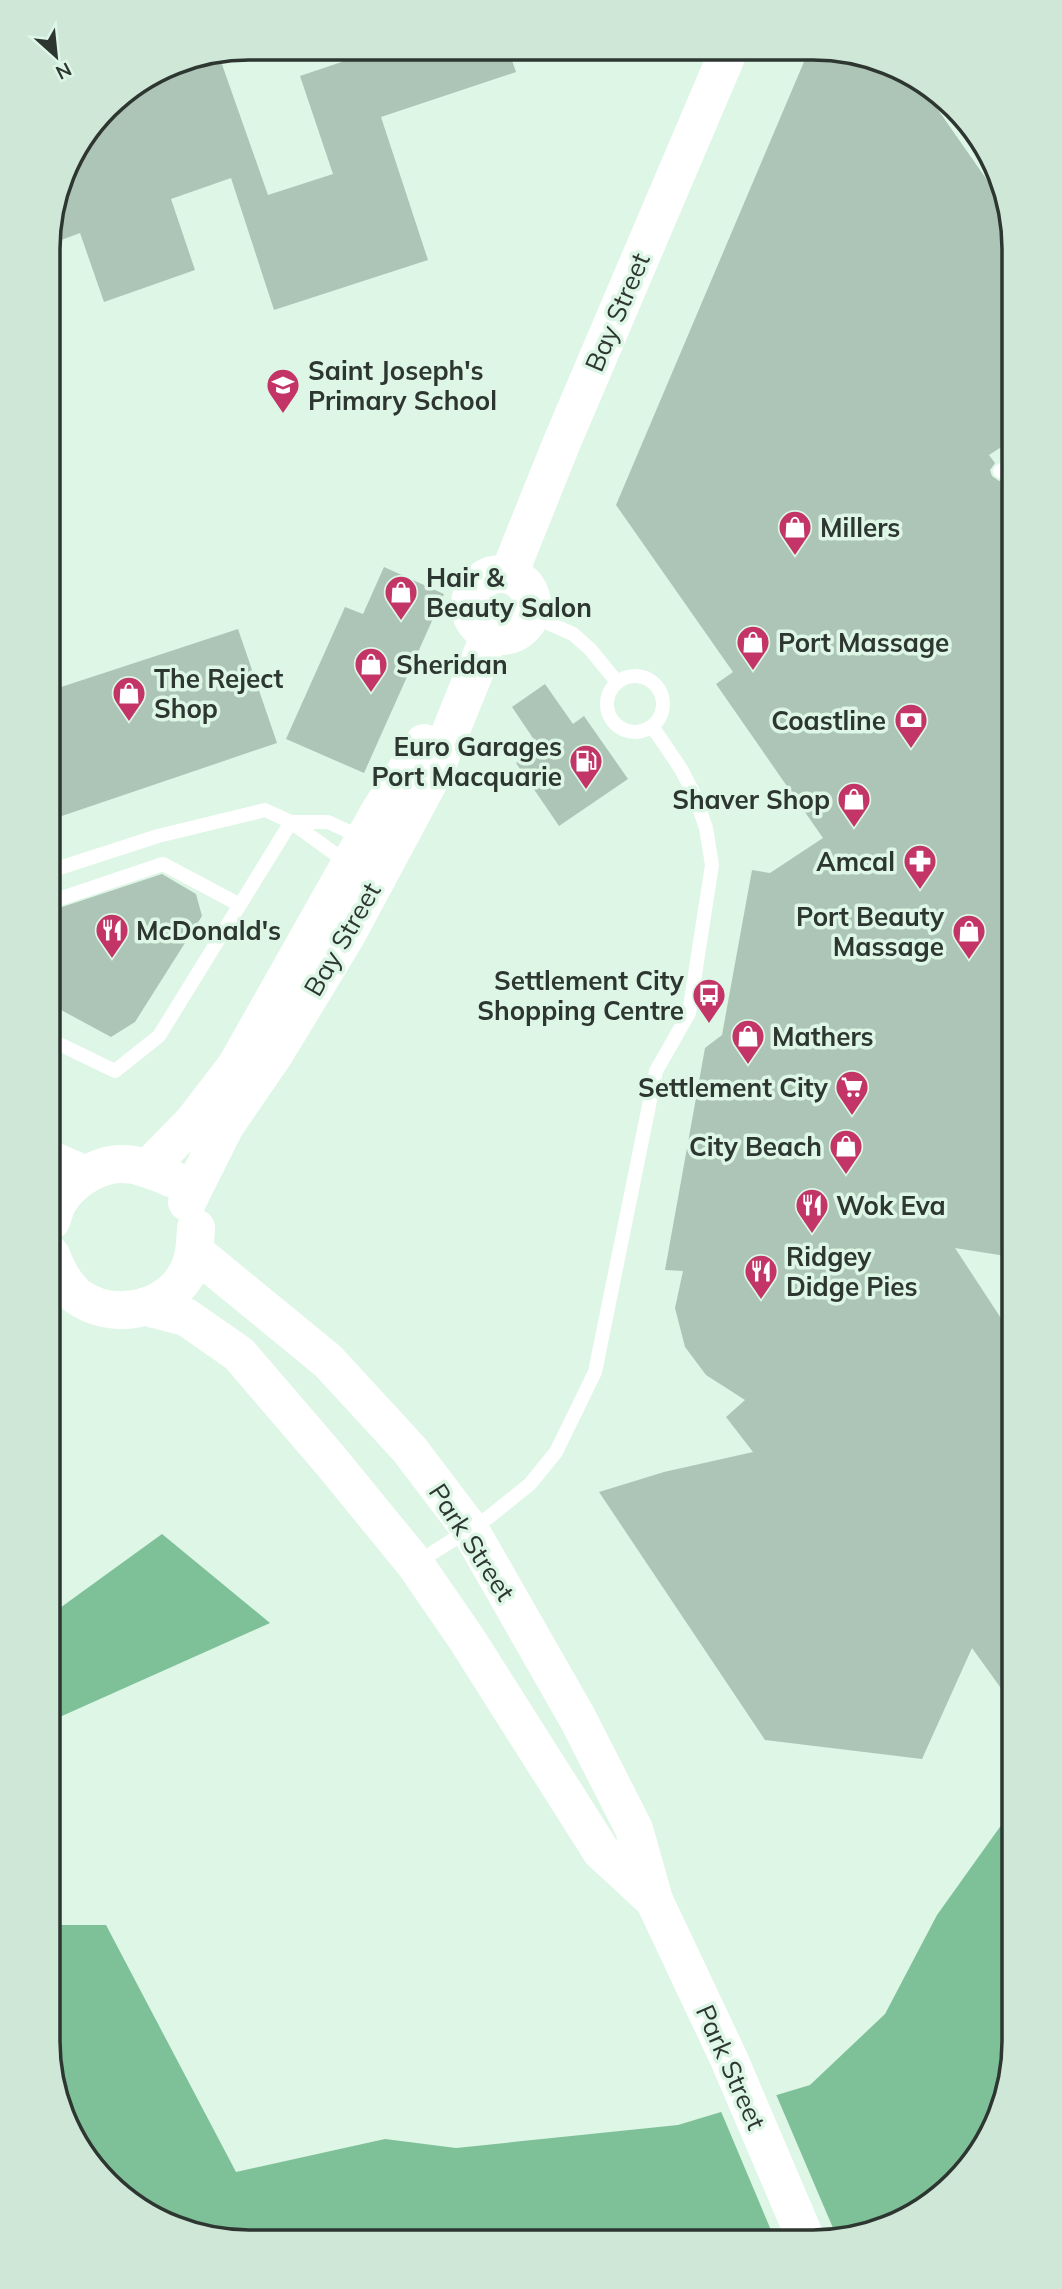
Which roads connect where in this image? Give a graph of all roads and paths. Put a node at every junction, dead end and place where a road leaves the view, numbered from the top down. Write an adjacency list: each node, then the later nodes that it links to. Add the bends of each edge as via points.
1 (725, 60): 2 (street, Bay Street)
2 (509, 574): 3 (street, via 530,593); 4 (street, via 491,575 480,582 469,603)
3 (530, 615): 4 (street, via 514,633); 5 (lane, via 573,634)
4 (483, 649): 8 (street, Bay Street); 17 (street, Bay Street, via 435,769 405,826 318,983 225,1126)
5 (618, 682): 6 (lane, via 609,692 610,716 628,731); 6 (lane, via 636,676 654,683 663,700 659,719)
6 (652, 726): 21 (lane, via 695,796 712,865 689,1013 656,1071 595,1372 556,1452 530,1484)
7 (291, 822): 8 (lane); 8 (lane, via 328,822); 9 (lane, via 265,810 158,836); 11 (lane)
8 (358, 852): 14 (street, Bay Street, via 236,1066 193,1122)
9 (60, 868)
10 (60, 899): 11 (lane, via 163,864)
11 (240, 905): 12 (lane, via 159,1036 116,1071)
12 (60, 1044)
13 (60, 1164): 15 (street)
14 (148, 1168): 15 (street, via 123,1164); 17 (street, via 172,1179)
15 (86, 1174): 16 (street)
16 (60, 1199)
17 (187, 1202): 18 (street, via 196,1226)
18 (195, 1252): 20 (street, via 186,1275 169,1294); 21 (street, Park Street, via 328,1361 409,1449)
19 (60, 1276): 20 (street, via 77,1295 99,1307 121,1311)
20 (147, 1307): 22 (street, Park Street, via 186,1317 239,1354)
21 (469, 1528): 22 (lane); 23 (street, Park Street, via 578,1719 634,1829)
22 (415, 1563): 23 (street, Park Street, via 601,1851)
23 (654, 1900): 24 (street, Park Street)
24 (802, 2230)

